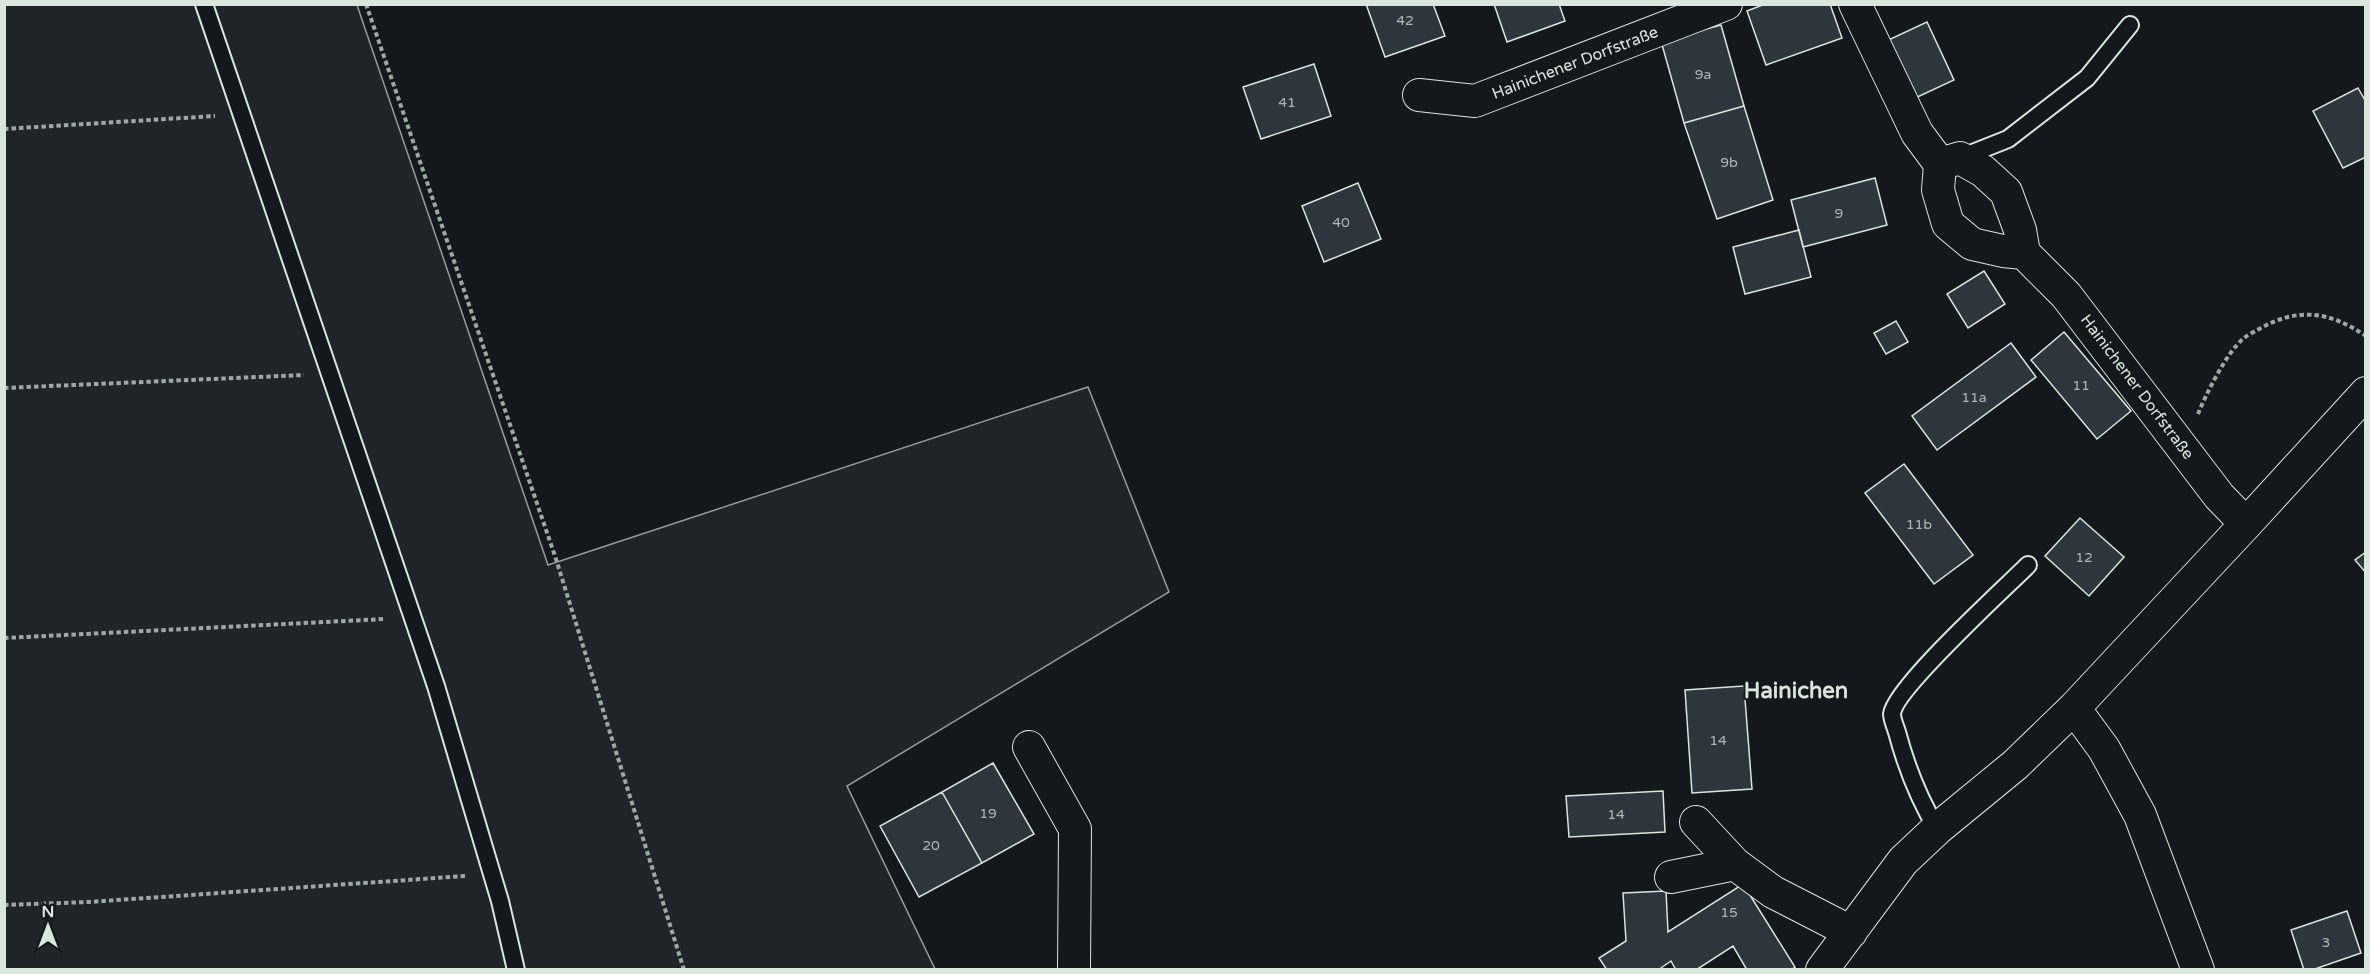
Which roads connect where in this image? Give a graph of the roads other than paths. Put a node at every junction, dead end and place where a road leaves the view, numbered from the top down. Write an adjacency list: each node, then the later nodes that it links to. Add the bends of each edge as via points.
1 (204, 4): 18 (lane, via 436,686)
2 (1726, 4): 5 (street, Hainichener Dorfstraße, via 1475,101)
3 (1855, 4): 6 (street, via 1917,133)
4 (2130, 25): 6 (lane, via 2086,78 2008,139)
5 (1419, 95)
6 (1950, 161): 7 (street, via 1983,171 2006,192); 7 (street, via 1938,190 1948,224 1972,244)
7 (2024, 253): 9 (street, Hainichener Dorfstraße, via 2066,295 2219,496)
8 (2366, 393): 9 (street)
9 (2246, 524): 11 (street)
10 (2028, 565): 14 (lane, via 1897,699 1892,715 1900,745 1921,803)
11 (2074, 708): 14 (street, via 2015,765); 21 (street, via 2109,756 2140,814)
12 (1029, 747): 19 (street, via 1075,829)
13 (1696, 822): 15 (street)
14 (1937, 829): 17 (street, via 1903,861)
15 (1735, 864): 16 (street); 17 (street, via 1773,892)
16 (1671, 878)
17 (1851, 932): 20 (street)
18 (516, 969)
19 (1074, 969)
20 (1822, 969)
21 (2198, 969)

